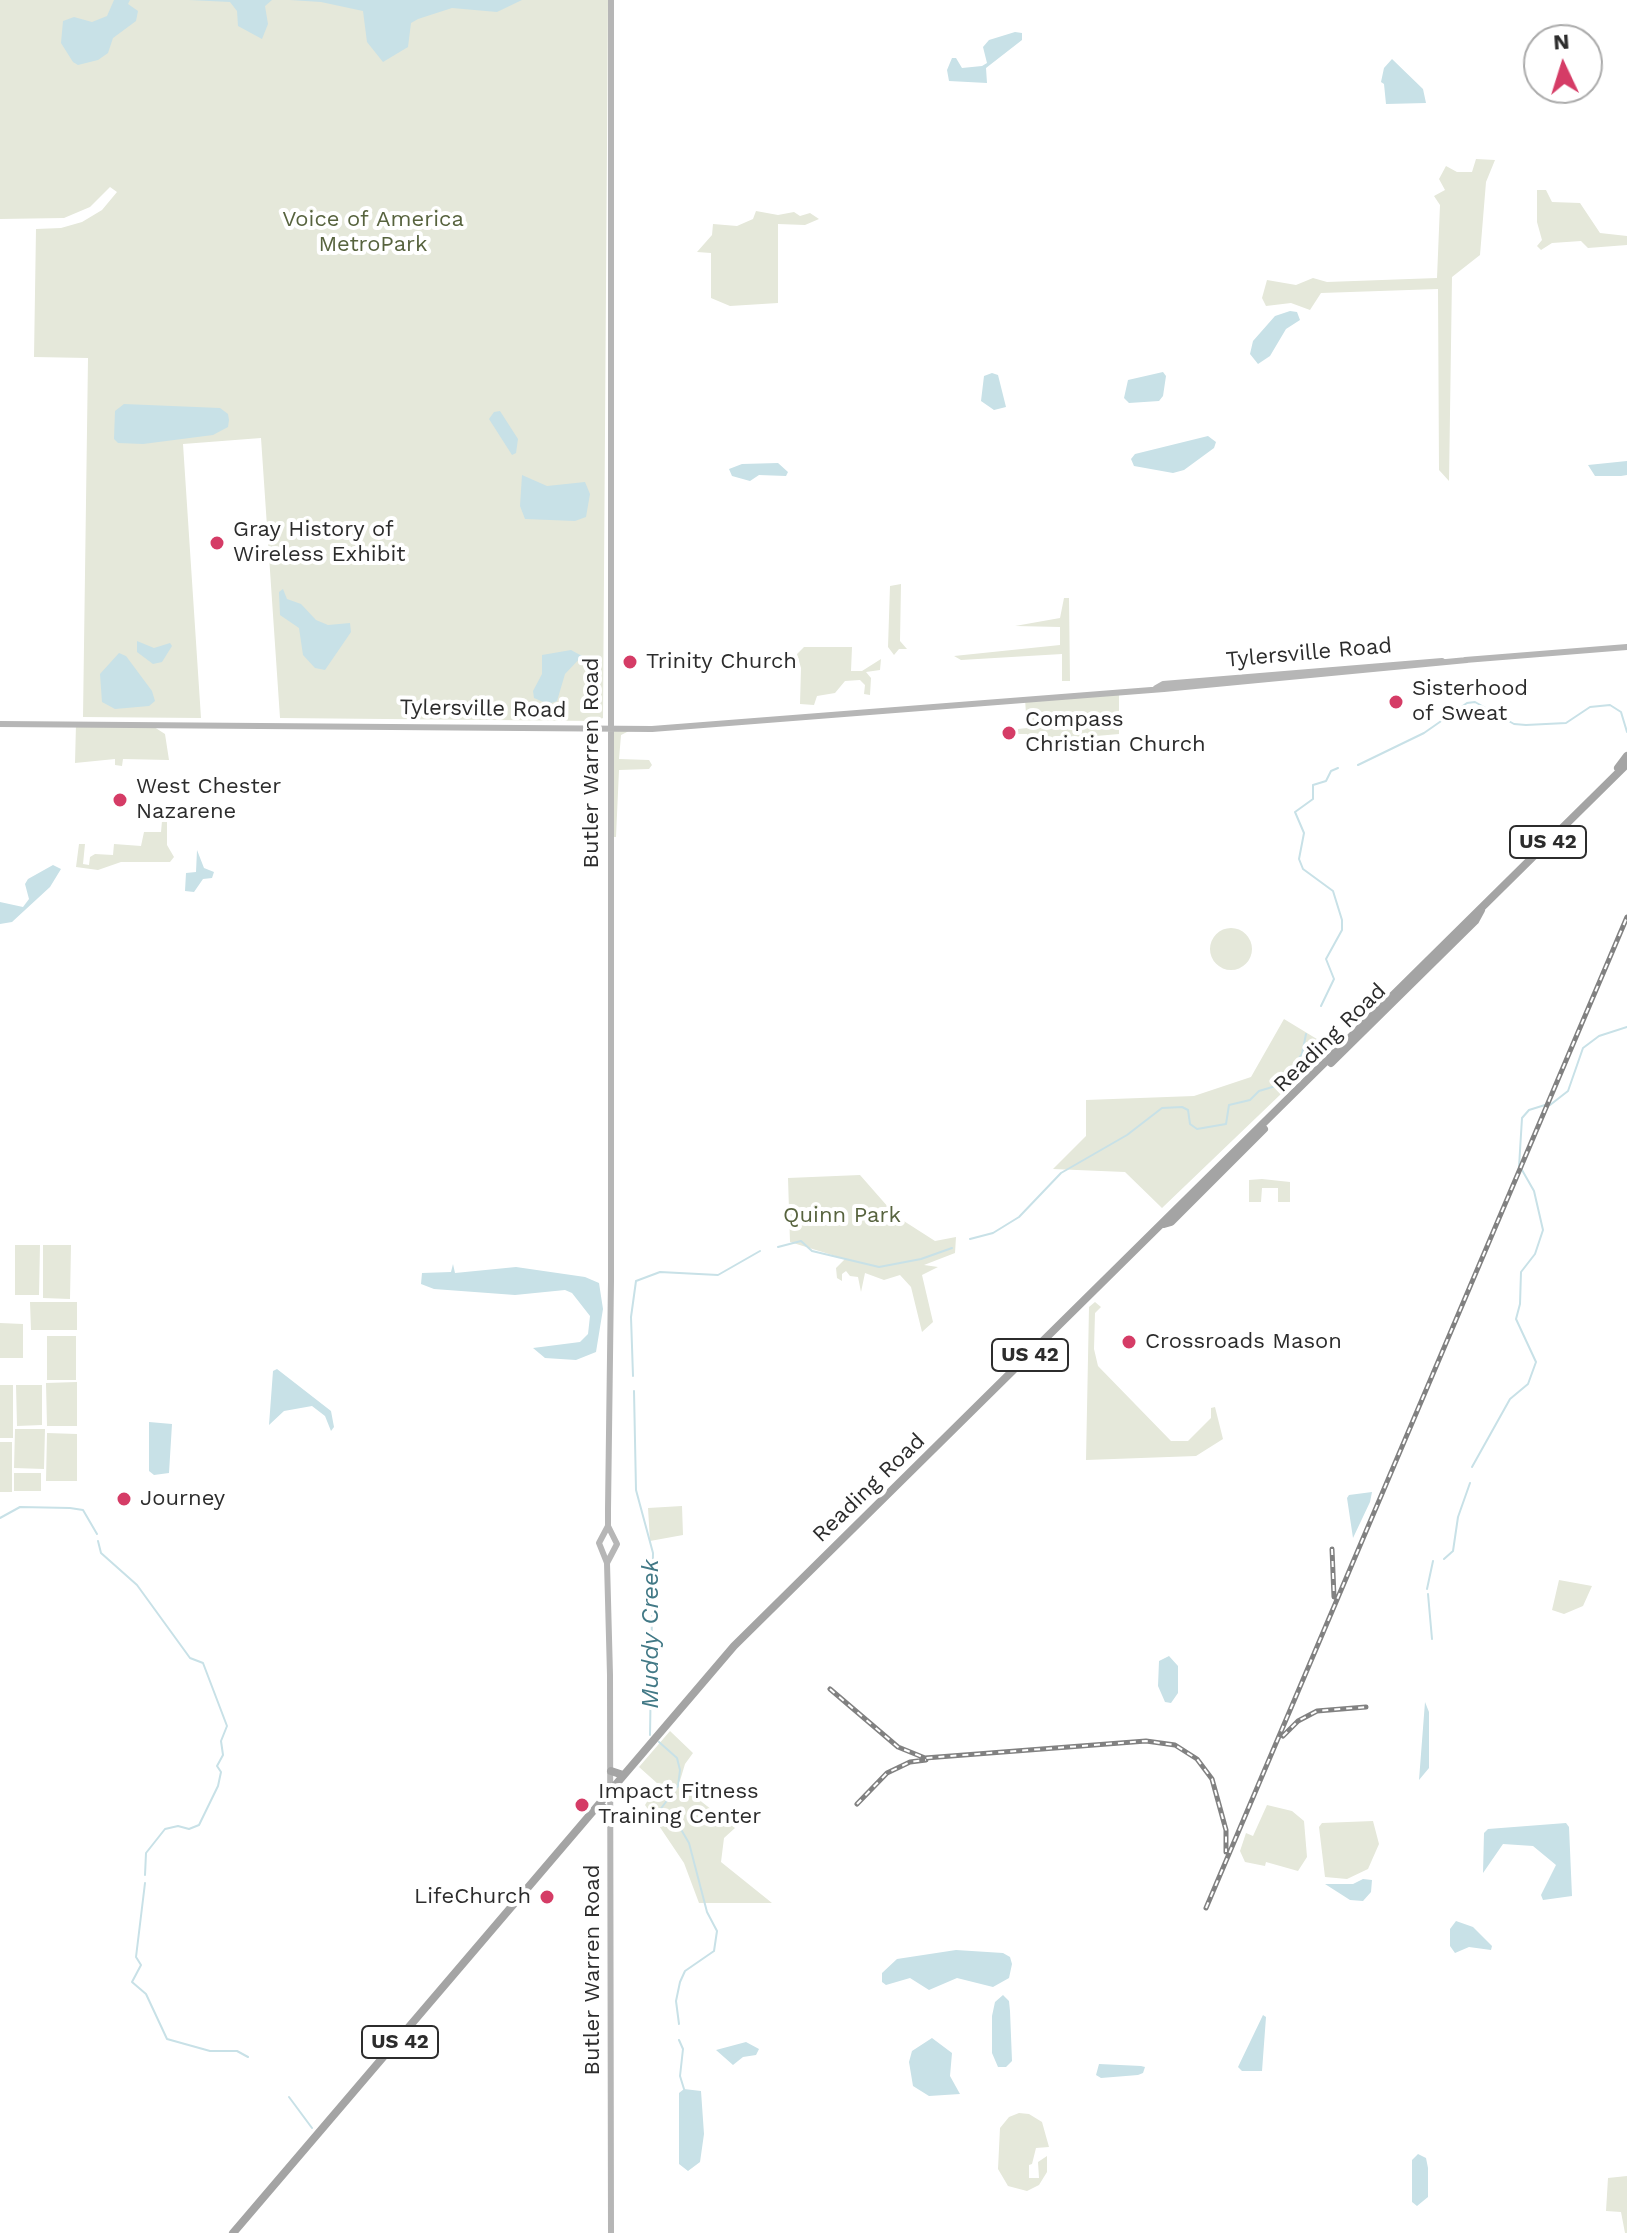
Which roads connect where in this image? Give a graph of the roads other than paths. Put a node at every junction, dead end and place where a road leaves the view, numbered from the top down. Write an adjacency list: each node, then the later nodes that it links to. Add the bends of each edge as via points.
1 (611, 0): 4 (main road, Butler Warren Road)
2 (1627, 647): 4 (main road, Tylersville Road)
3 (0, 724): 4 (main road, Tylersville Road)
4 (610, 729): 8 (main road, Butler Warren Road)
5 (1627, 756): 7 (main road, Reading Road / US 42)
6 (1627, 764): 7 (main road, Reading Road / US 42)
7 (1613, 775): 15 (main road, Reading Road / US 42, via 1409,987 734,1646)
8 (608, 1526): 9 (main road, Butler Warren Road); 10 (main road, Butler Warren Road)
9 (604, 1536): 10 (main road); 11 (main road, Butler Warren Road, via 599,1543)
10 (613, 1537): 12 (main road, Butler Warren Road, via 617,1546)
11 (602, 1551): 12 (main road); 13 (main road, Butler Warren Road)
12 (611, 1552): 13 (main road, Butler Warren Road)
13 (607, 1563): 14 (main road, Butler Warren Road)
14 (611, 1771): 15 (main road); 16 (main road, Butler Warren Road)
15 (623, 1775): 16 (main road, Reading Road / US 42)
16 (611, 1789): 17 (main road, US 42); 18 (main road, Butler Warren Road)
17 (599, 1805): 18 (main road); 19 (main road, US 42)
18 (611, 1812): 20 (main road, Butler Warren Road)
19 (233, 2233)
20 (611, 2233)

